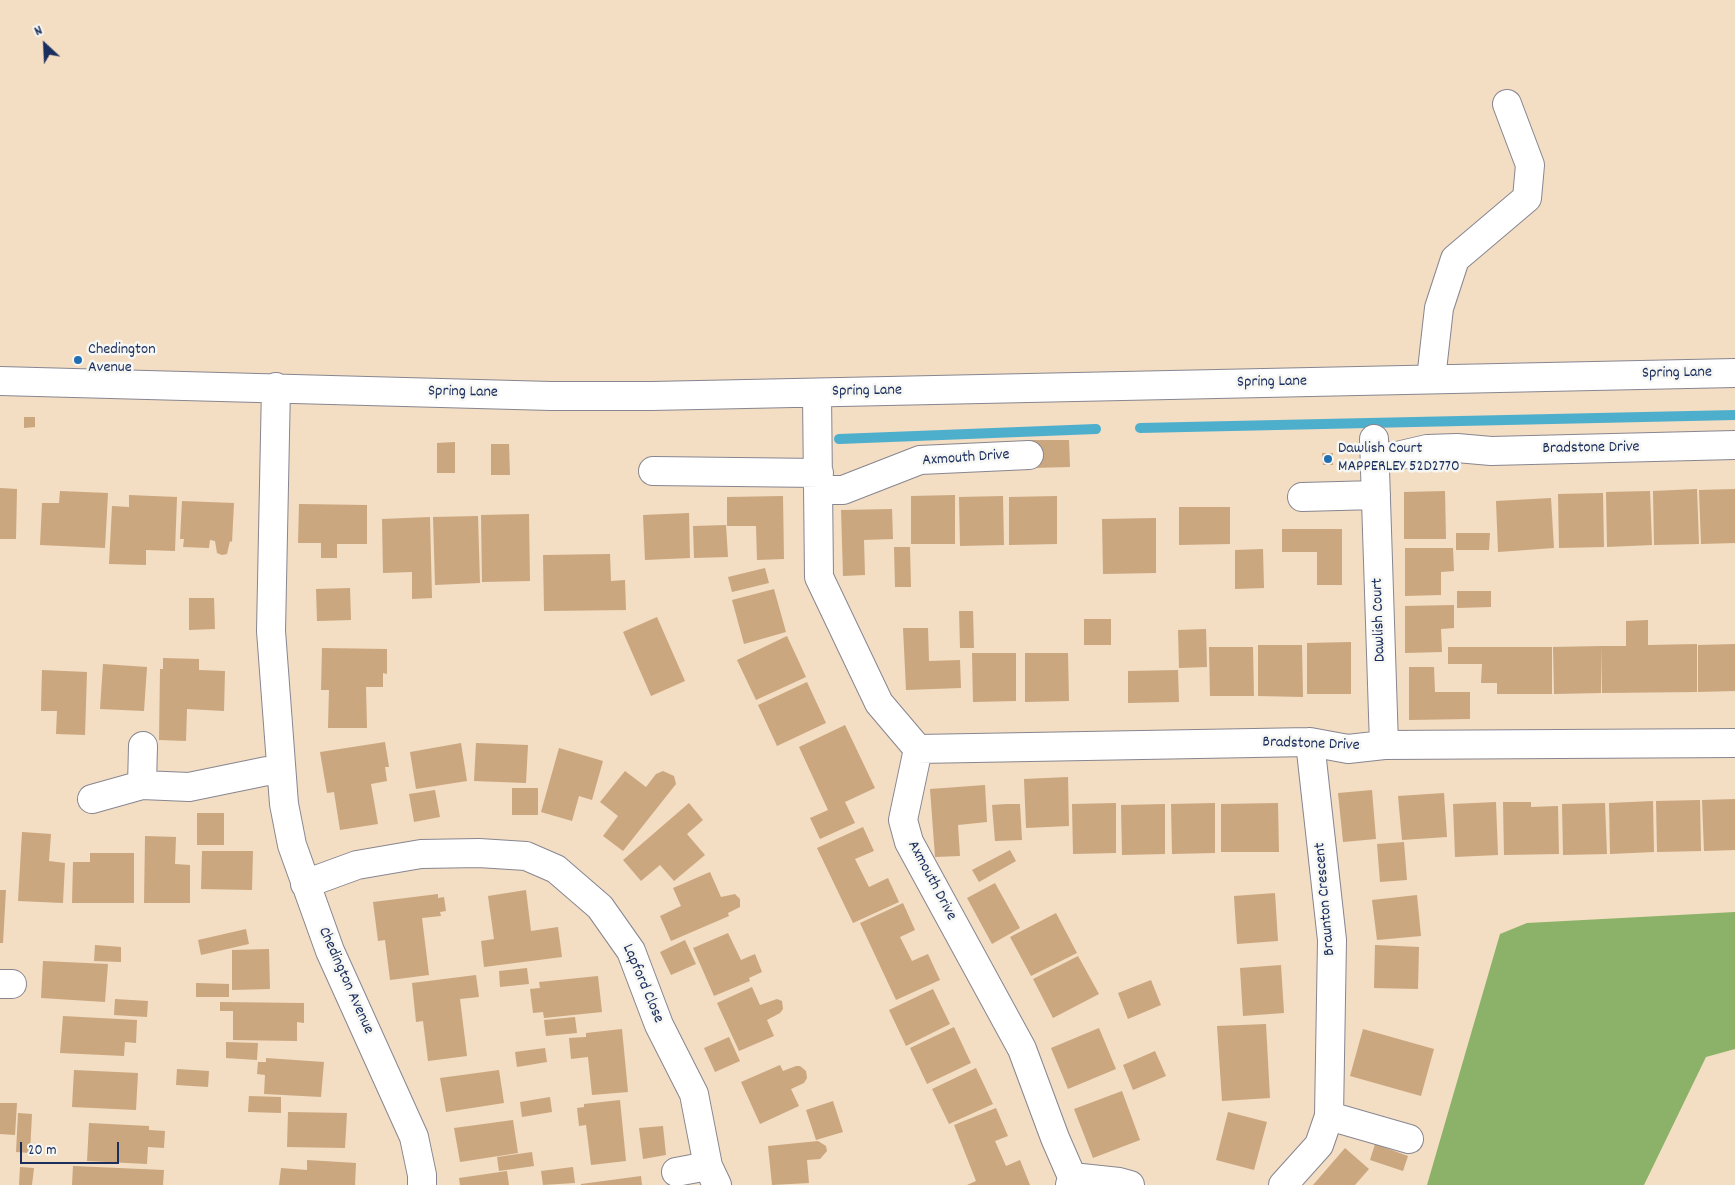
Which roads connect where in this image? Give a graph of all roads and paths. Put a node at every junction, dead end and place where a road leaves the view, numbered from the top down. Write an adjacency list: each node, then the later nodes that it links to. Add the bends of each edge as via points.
1 (1507, 104): 3 (street, via 1530,165 1527,198 1455,259 1440,308)
2 (1735, 373): 3 (street, Spring Lane)
3 (1431, 380): 6 (street, Spring Lane)
4 (0, 381): 5 (street, Spring Lane)
5 (276, 387): 6 (street, Spring Lane, via 551,396); 19 (street, Chedington Avenue, via 271,632)
6 (817, 394): 11 (street)
7 (1711, 446): 8 (street, Bradstone Drive, via 1491,452 1447,448 1397,456)
8 (1375, 448): 12 (street, Dawlish Court)
9 (1029, 455): 11 (street, Axmouth Drive, via 920,460 843,490)
10 (653, 471): 11 (street, Axmouth Drive)
11 (819, 482): 18 (street, via 818,577 879,703)
12 (1376, 495): 13 (street); 16 (street, Dawlish Court)
13 (1302, 497)
14 (1310, 742): 16 (street, Bradstone Drive, via 1348,749); 18 (street, Bradstone Drive); 23 (street, Braunton Crescent, via 1332,940)
15 (1735, 743): 16 (street, Bradstone Drive)
16 (1384, 745)
17 (143, 746): 20 (street)
18 (918, 748): 27 (street, Axmouth Drive, via 903,820 909,842 1022,1049)
19 (281, 772): 20 (street, via 268,771 189,787); 22 (street, Chedington Avenue, via 292,845)
20 (142, 785): 21 (street)
21 (92, 799)
22 (305, 884): 26 (street, Lapford Close, via 357,865 421,854 526,856 556,869 600,907 631,951 659,1025 694,1094); 28 (street, Chedington Avenue, via 330,952 414,1137)
23 (1329, 1116): 24 (street); 30 (street, Braunton Crescent, via 1319,1146)
24 (1409, 1139)
25 (676, 1172): 26 (street, Lapford Close)
26 (713, 1175)
27 (1071, 1181): 29 (street)
28 (422, 1185)
29 (1130, 1185)
30 (1283, 1185)

